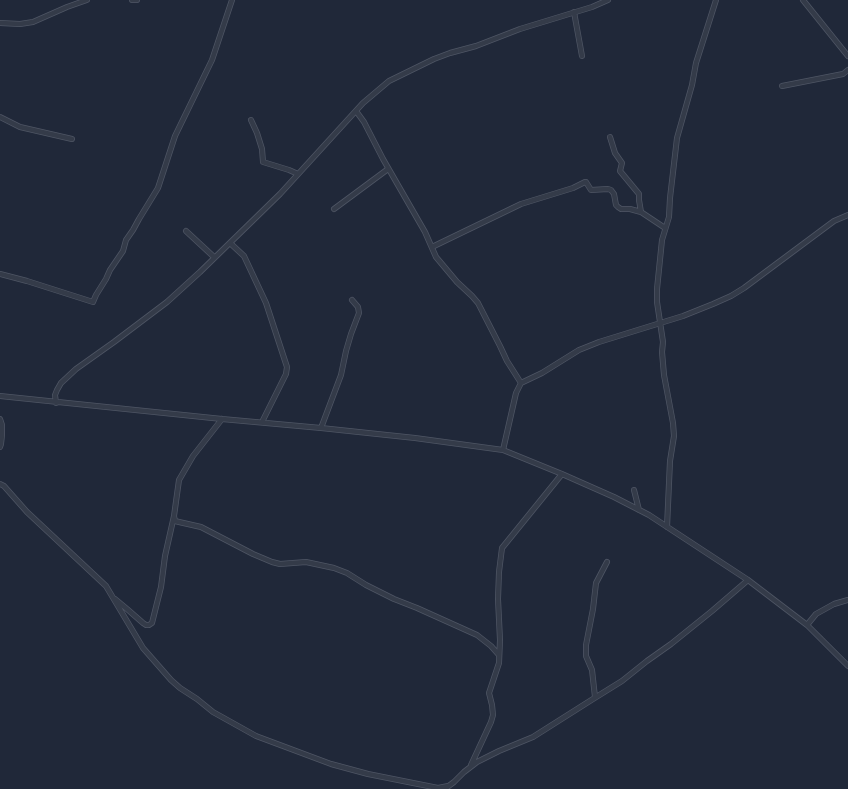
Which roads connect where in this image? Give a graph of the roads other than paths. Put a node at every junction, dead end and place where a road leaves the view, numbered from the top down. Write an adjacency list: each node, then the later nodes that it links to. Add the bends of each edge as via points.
1 (87, 0): 9 (street, via 33,22)
2 (132, 0): 3 (street)
3 (137, 0)
4 (232, 0): 29 (street, via 212,60 175,136 158,188 126,240 93,302)
5 (608, 0): 8 (street)
6 (716, 0): 24 (street, via 696,63 677,138 669,217)
7 (803, 0): 11 (street)
8 (574, 12): 10 (street); 14 (street, via 434,59 389,81)
9 (0, 23)
10 (582, 56)
11 (848, 56)
12 (848, 70): 13 (street, via 844,74)
13 (782, 86)
14 (356, 111): 19 (street); 20 (street)
15 (0, 117): 18 (street, via 20,127)
16 (251, 120): 20 (street, via 262,149 263,162)
17 (610, 137): 22 (street, via 622,163 620,171 639,194)
18 (72, 139)
19 (388, 169): 21 (street); 27 (street)
20 (298, 174): 26 (street)
21 (334, 209)
22 (641, 212): 24 (street); 27 (street, via 621,209 616,205 611,190 593,191 585,182 521,204)
23 (848, 215): 31 (street, via 834,221 731,296)
24 (665, 228): 31 (street, via 657,289)
25 (186, 231): 28 (street)
26 (230, 243): 28 (street); 37 (street, via 244,256 266,303 286,364 286,374)
27 (432, 247): 32 (street, via 436,257 448,272 478,303 506,361)
28 (214, 257): 34 (street, via 167,302 76,369 61,383 57,390)
29 (0, 274)
30 (352, 300): 38 (street, via 359,313 341,375)
31 (660, 323): 32 (street, via 579,350); 46 (street, via 664,375 674,436 670,461)
32 (521, 383): 40 (street, via 516,393)
33 (0, 396): 34 (street)
34 (56, 403): 36 (street)
35 (0, 419): 39 (street)
36 (222, 419): 37 (street); 45 (street, via 182,473)
37 (262, 422): 38 (street)
38 (321, 428): 40 (street)
39 (0, 447)
40 (503, 450): 41 (street)
41 (562, 474): 44 (street); 52 (street, via 502,548 498,599)
42 (0, 484): 49 (street, via 106,586)
43 (634, 490): 44 (street)
44 (639, 510): 46 (street)
45 (174, 516): 49 (street, via 152,623 146,625); 52 (street, via 176,521 201,527 272,562 306,562 347,573 394,599 477,636)
46 (667, 527): 48 (street)
47 (607, 562): 54 (street, via 596,583 586,646)
48 (748, 580): 51 (street); 54 (street, via 622,681)
49 (113, 598): 56 (street, via 143,648 171,680 213,712 235,725 256,736 338,766 416,784)
50 (848, 600): 51 (street, via 816,614)
51 (807, 625): 53 (street)
52 (500, 655): 55 (street, via 489,693 493,715)
53 (848, 666)
54 (595, 697): 55 (street, via 532,737)
55 (470, 766): 56 (street)
56 (446, 788)

